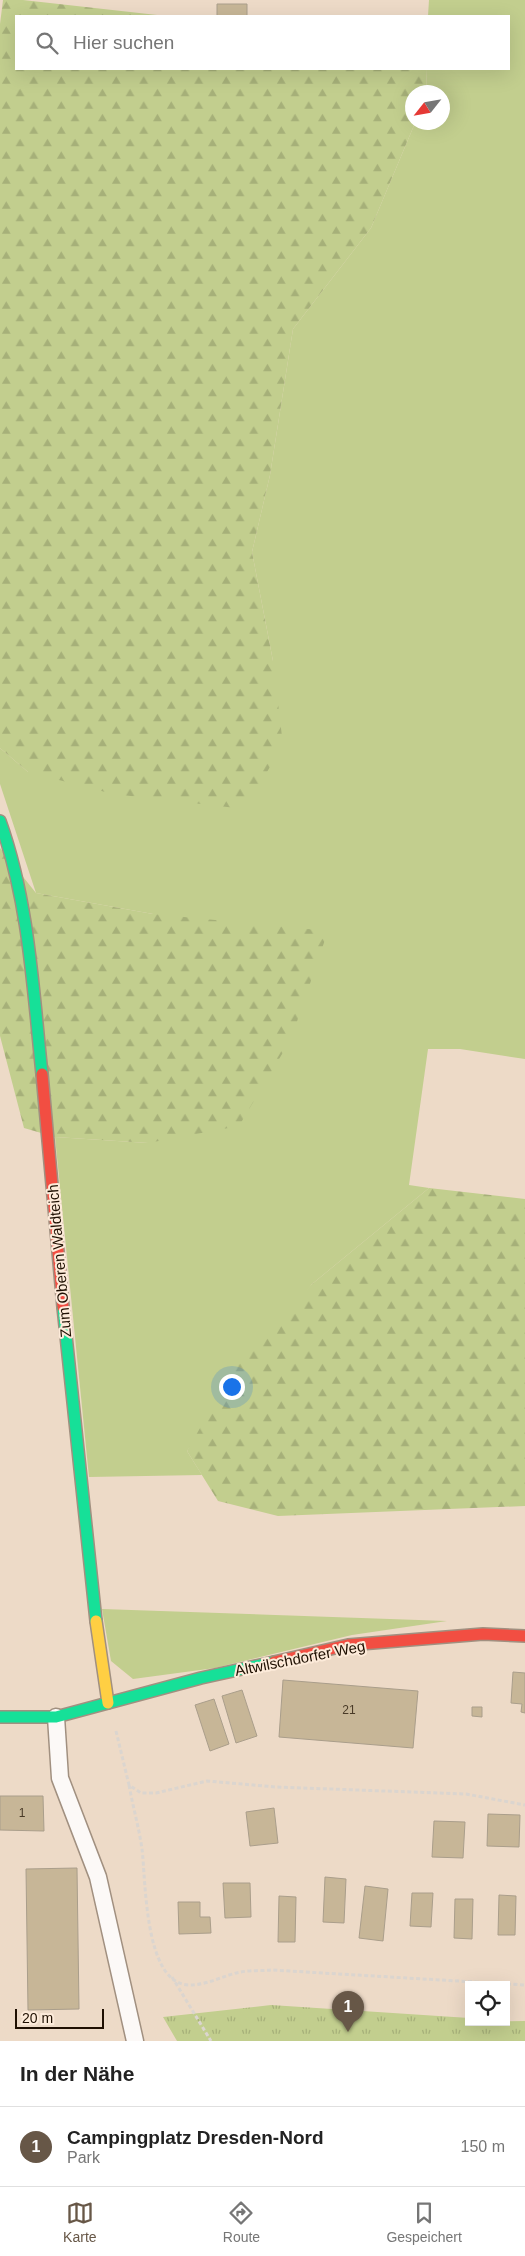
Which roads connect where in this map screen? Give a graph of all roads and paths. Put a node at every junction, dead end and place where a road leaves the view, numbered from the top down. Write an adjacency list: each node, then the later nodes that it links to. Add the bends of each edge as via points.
1 (0, 821): 3 (street, Zum Oberen Waldteich, via 11,852 27,931 64,1325 93,1598)
2 (525, 1636): 3 (street, Altwilschdorfer Weg, via 483,1634 348,1645 201,1678)
3 (108, 1704): 5 (street, Altwilschdorfer Weg)
4 (0, 1717): 5 (street, Altwilschdorfer Weg)
5 (56, 1718): 11 (lane, via 60,1778 98,1877)
6 (116, 1732): 7 (path)
7 (129, 1785): 8 (path, via 141,1793 156,1793 207,1781 276,1787 466,1794); 9 (path, via 142,1848 151,1938 158,1960)
8 (525, 1805)
9 (172, 1977): 10 (path, via 188,1985 241,1972 272,1970); 12 (path)
10 (525, 1985)
11 (135, 2041)
12 (211, 2041)

